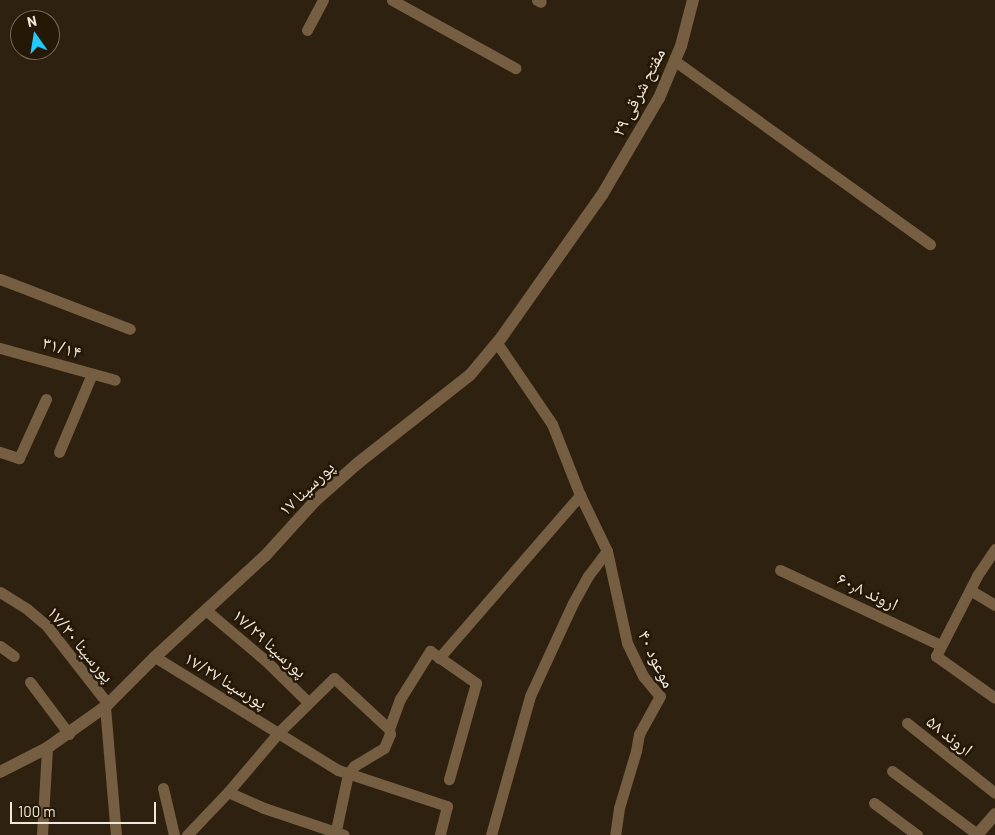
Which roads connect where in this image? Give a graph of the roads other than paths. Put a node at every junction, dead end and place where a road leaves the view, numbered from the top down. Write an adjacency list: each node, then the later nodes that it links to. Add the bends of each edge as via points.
1 (322, 0): 4 (street)
2 (392, 0): 6 (street)
3 (693, 0): 5 (street, مفتح شرقی ۲۹)
4 (307, 30)
5 (675, 60): 7 (street, مفتح شرقی ۲۹, via 658,98); 8 (street)
6 (515, 68)
7 (602, 195): 11 (street, پورسینا ۱۷)
8 (930, 244)
9 (0, 280): 10 (street)
10 (130, 329)
11 (497, 343): 18 (street, via 552,424); 25 (street, پورسینا ۱۷, via 470,376 358,463 315,501)
12 (0, 348): 13 (street, ۳۱/۱۴)
13 (92, 374): 14 (street, ۳۱/۱۴); 17 (street)
14 (115, 380)
15 (46, 399): 16 (street, via 19,458)
16 (0, 452)
17 (59, 452)
18 (580, 494): 20 (street); 30 (street)
19 (995, 549): 22 (street)
20 (607, 551): 55 (street, via 573,603 530,696); 56 (street, موعود ۴۰, via 627,643 644,676 660,696 639,734)
21 (780, 570): 27 (street, اروند ۶۰٫۸)
22 (970, 590): 24 (street); 27 (street)
23 (0, 592): 34 (street, پورسینا ۱۷/۳۰, via 48,626)
24 (995, 606)
25 (207, 611): 29 (street, پورسینا ۱۷); 33 (street, پورسینا ۱۷/۲۹)
26 (0, 646): 28 (street)
27 (938, 650): 32 (street, اروند ۶۰٫۸)
28 (14, 656)
29 (156, 657): 34 (street, پورسینا ۱۷); 37 (street, پورسینا ۱۷/۲۷)
30 (439, 658): 36 (street, via 428,652 400,699); 43 (street, via 476,683)
31 (30, 682): 38 (street)
32 (995, 698)
33 (308, 702): 36 (street, via 334,678); 37 (street)
34 (106, 706): 38 (street, پورسینا ۱۷); 51 (street)
35 (907, 723): 46 (street, اروند ۵۸)
36 (389, 729): 42 (street, via 384,748 354,766)
37 (279, 732): 42 (street, پورسینا ۱۷/۲۷); 45 (street)
38 (69, 734): 39 (street, پورسینا ۱۷)
39 (47, 748): 41 (street, پورسینا ۱۷); 50 (street)
40 (892, 771): 58 (street)
41 (0, 772)
42 (348, 774): 49 (street); 54 (street, پورسینا ۱۷/۲۷, via 447,806)
43 (449, 779)
44 (163, 788): 52 (street)
45 (228, 792): 49 (street); 53 (street)
46 (995, 792)
47 (874, 803): 57 (street)
48 (995, 814): 58 (street)
49 (338, 834)
50 (42, 835)
51 (116, 835)
52 (174, 835)
53 (187, 835)
54 (440, 835)
55 (491, 835)
56 (615, 835)
57 (917, 835)
58 (977, 835)

